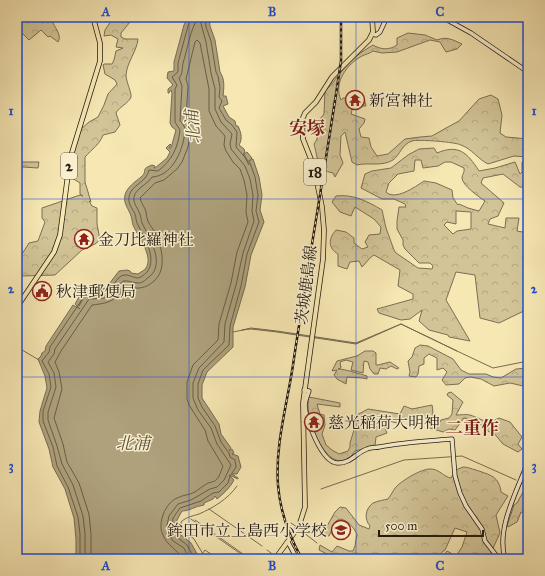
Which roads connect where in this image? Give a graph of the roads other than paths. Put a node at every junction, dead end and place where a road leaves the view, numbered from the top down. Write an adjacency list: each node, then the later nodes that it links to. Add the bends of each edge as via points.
1 (93, 17): 7 (main road, 2, via 100,43 100,61 70,159 60,235 52,255)
2 (372, 17): 5 (main road)
3 (387, 17): 5 (main road, via 380,32)
4 (442, 17): 6 (main road, via 472,33)
5 (372, 34): 8 (main road, 茨城鹿島線 / 18, via 368,42 332,77 302,120 303,139 317,177 324,224 323,259 304,390)
6 (528, 72)
7 (17, 307)
8 (305, 414): 10 (main road, 茨城鹿島線 / 18, via 305,507 298,528); 13 (main road, via 320,448 335,462 350,460 367,449 452,439 455,476 460,493 482,529 485,541)
9 (528, 462): 14 (main road, via 504,527 502,544)
10 (288, 542): 11 (main road, 茨城鹿島線 / 18); 12 (main road)
11 (275, 559)
12 (298, 559)
13 (499, 559)
14 (505, 559)

